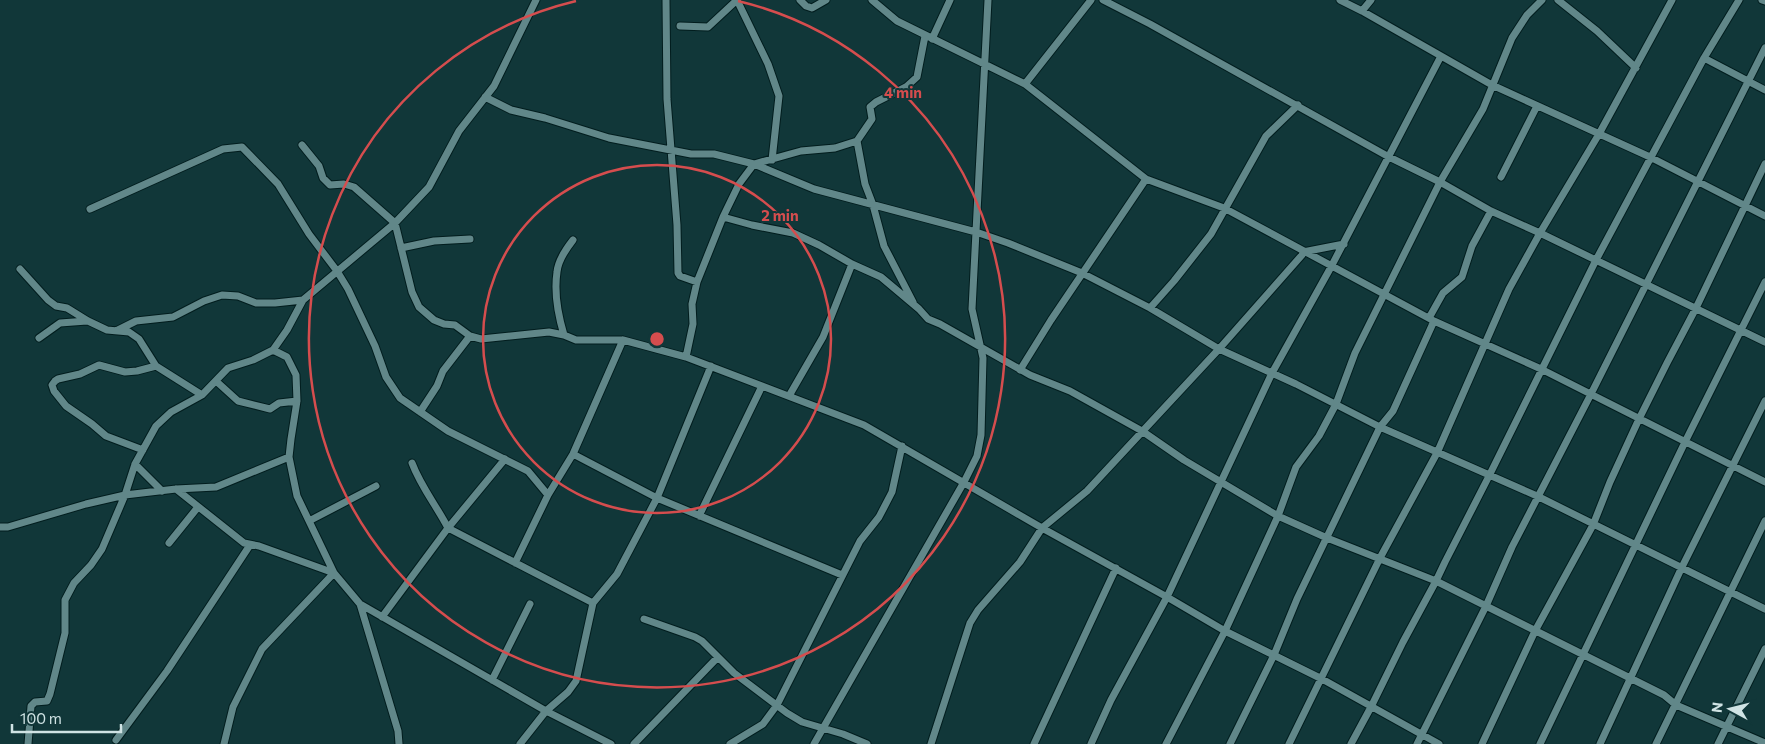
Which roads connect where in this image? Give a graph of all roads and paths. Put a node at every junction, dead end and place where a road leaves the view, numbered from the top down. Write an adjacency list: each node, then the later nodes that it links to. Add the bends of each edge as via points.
1 (536, 0): 29 (street)
2 (666, 0): 35 (street)
3 (737, 0): 18 (street, via 708,27); 38 (street, via 768,64 779,96)
4 (800, 0): 5 (street, via 812,8)
5 (826, 0)
6 (872, 0): 19 (street, via 897,21)
7 (950, 0): 19 (street)
8 (988, 0): 23 (street)
9 (1092, 0): 26 (street)
10 (1103, 0): 30 (street)
11 (1340, 0): 17 (street)
12 (1371, 0): 17 (street)
13 (1542, 0): 27 (street, via 1512,38)
14 (1558, 0): 24 (street)
15 (1672, 0): 24 (street)
16 (1739, 0): 22 (street)
17 (1362, 11): 21 (street)
18 (680, 26)
19 (928, 37): 23 (street); 33 (street, via 917,77 906,87 870,107 872,119)
20 (1765, 48): 25 (street)
21 (1441, 56): 27 (street); 36 (street)
22 (1704, 58): 25 (street); 37 (street)
23 (986, 63): 26 (street); 53 (street)
24 (1636, 68): 32 (street)
25 (1748, 82): 28 (street); 43 (street)
26 (1025, 84): 42 (street)
27 (1492, 85): 31 (street); 44 (street, via 1483,109)
28 (1765, 90)
29 (485, 98): 35 (street, via 511,110 609,138); 52 (street, via 459,131 429,187)
30 (1298, 105): 36 (street); 47 (street, via 1266,136)
31 (1537, 106): 32 (street); 41 (street)
32 (1599, 134): 37 (street); 54 (street)
33 (857, 141): 38 (street); 45 (street, via 865,184)
34 (302, 145): 52 (street, via 330,185 354,187)
35 (671, 150): 39 (street, via 714,154); 66 (street, via 678,273)
36 (1389, 157): 44 (street); 57 (street)
37 (1650, 157): 43 (street); 60 (street)
38 (772, 160): 39 (street)
39 (754, 164): 45 (street, via 814,189); 51 (street, via 739,184)
40 (1765, 164): 46 (street)
41 (1501, 177)
42 (1146, 178): 47 (street); 65 (street)
43 (1697, 180): 46 (street); 68 (street)
44 (1440, 182): 49 (street); 69 (street)
45 (873, 205): 53 (street); 71 (street, via 884,246)
46 (1745, 206): 50 (street); 73 (street)
47 (1224, 208): 59 (street); 72 (street, via 1211,234)
48 (90, 209): 64 (street, via 223,150 242,148 278,184)
49 (1491, 211): 54 (street); 74 (street, via 1472,246 1462,277 1443,293)
50 (1765, 216)
51 (723, 217): 61 (street, via 793,233); 66 (street)
52 (395, 223): 58 (street); 64 (street)
53 (976, 232): 65 (street); 84 (street, via 972,309)
54 (1540, 232): 60 (street); 83 (street, via 1509,289)
55 (470, 240): 58 (street, via 434,241)
56 (573, 240): 78 (street, via 562,255 557,271 558,316)
57 (1344, 244): 59 (street); 62 (street)
58 (401, 248): 79 (street, via 419,307 434,320 455,325)
59 (1303, 252): 62 (street); 85 (street)
60 (1596, 260): 68 (street); 90 (street)
61 (852, 264): 71 (street, via 881,277); 97 (street, via 823,337)
62 (1331, 267): 69 (street); 92 (street)
63 (20, 269): 75 (street, via 48,300)
64 (337, 272): 70 (street); 101 (street, via 356,304 386,377 400,398)
65 (1082, 274): 72 (street); 91 (street)
66 (697, 282): 87 (street)
67 (1765, 282): 76 (street)
68 (1647, 284): 73 (street); 95 (street)
69 (1384, 295): 74 (street); 100 (street, via 1355,353)
70 (303, 300): 77 (street, via 256,303 238,296 222,295 173,316 136,321); 86 (street)
71 (914, 305): 84 (street, via 928,319)
72 (1150, 308): 85 (street)
73 (1696, 308): 76 (street); 102 (street)
74 (1432, 320): 83 (street); 103 (street, via 1393,411)
75 (88, 321): 77 (street, via 107,330); 80 (street, via 60,324)
76 (1742, 329): 82 (street); 105 (street)
77 (118, 330): 88 (street, via 139,339)
78 (564, 335): 79 (street, via 549,332 481,339); 81 (street, via 576,340)
79 (470, 336): 101 (street, via 443,371)
80 (39, 338)
81 (623, 340): 87 (street); 109 (street)
82 (1765, 342)
83 (1486, 344): 90 (street); 108 (street)
84 (980, 348): 91 (street); 116 (street, via 983,358 981,435 977,456)
85 (1219, 349): 92 (street); 104 (street)
86 (273, 350): 93 (street, via 228,368); 98 (street, via 287,357 292,366)
87 (686, 357): 89 (street)
88 (156, 366): 96 (street); 107 (street, via 125,372 99,365 58,379 52,385 66,406 106,436)
89 (710, 366): 94 (street); 125 (street)
90 (1541, 369): 95 (street); 115 (street)
91 (1020, 370): 104 (street, via 1070,392)
92 (1272, 373): 100 (street); 117 (street)
93 (216, 381): 96 (street); 98 (street, via 238,401 270,409 280,403)
94 (762, 386): 97 (street); 127 (street)
95 (1591, 394): 102 (street); 124 (street)
96 (202, 395): 107 (street, via 171,412 156,426)
97 (789, 396): 106 (street, via 864,425)
98 (298, 401): 110 (street, via 290,439)
99 (1765, 401): 114 (street)
100 (1336, 404): 103 (street); 128 (street, via 1319,436 1296,467)
101 (420, 412): 111 (street, via 448,432)
102 (1640, 419): 105 (street); 131 (street)
103 (1380, 427): 108 (street); 135 (street)
104 (1142, 431): 117 (street); 134 (street, via 1087,491)
105 (1685, 442): 114 (street); 138 (street)
106 (902, 446): 116 (street); 144 (street, via 892,492)
107 (143, 450): 113 (street)
108 (1437, 453): 115 (street); 139 (street)
109 (573, 454): 123 (street); 125 (street)
110 (290, 457): 120 (street, via 216,487); 129 (street, via 297,496)
111 (505, 460): 123 (street, via 528,471); 133 (street)
112 (412, 463): 133 (street, via 418,480)
113 (136, 464): 121 (street); 122 (street)
114 (1732, 466): 118 (street); 142 (street)
115 (1489, 476): 124 (street); 145 (street)
116 (964, 482): 134 (street); 169 (street)
117 (1220, 482): 128 (street); 147 (street)
118 (1765, 482)
119 (376, 486): 129 (street)
120 (176, 489): 121 (street); 126 (street)
121 (162, 491): 122 (street)
122 (125, 495): 132 (street); 173 (street, via 102,549 74,583 66,600 65,633 50,694 47,701 35,702 31,706)
123 (548, 495): 140 (street)
124 (1537, 496): 131 (street); 151 (street)
125 (657, 498): 127 (street); 148 (street, via 617,574)
126 (198, 507): 136 (street); 137 (street)
127 (699, 516): 144 (street)
128 (1278, 516): 135 (street); 155 (street)
129 (309, 521): 143 (street)
130 (1765, 521): 146 (street)
131 (1593, 525): 138 (street); 156 (street)
132 (0, 527)
133 (448, 528): 140 (street); 153 (street)
134 (1042, 528): 141 (street); 182 (street, via 1020,562 970,623)
135 (1327, 538): 139 (street); 158 (street)
136 (169, 543)
137 (250, 545): 143 (street); 171 (street, via 167,672)
138 (1636, 546): 142 (street); 159 (street)
139 (1380, 558): 145 (street); 162 (street)
140 (515, 563): 148 (street)
141 (1116, 568): 147 (street); 183 (street)
142 (1681, 569): 146 (street); 161 (street)
143 (334, 574): 149 (street); 174 (street, via 262,650 233,707)
144 (842, 575): 165 (street)
145 (1436, 581): 151 (street); 166 (street)
146 (1730, 594): 152 (street); 164 (street)
147 (1167, 597): 155 (street); 184 (street)
148 (594, 603): 167 (street, via 576,681)
149 (360, 604): 153 (street); 175 (street, via 398,730)
150 (530, 604): 163 (street)
151 (1486, 606): 156 (street); 170 (street)
152 (1765, 609)
153 (382, 617): 163 (street)
154 (644, 618): 160 (street, via 695,637)
155 (1225, 631): 158 (street); 185 (street)
156 (1535, 631): 159 (street); 191 (street)
157 (1765, 649): 168 (street)
158 (1274, 655): 162 (street); 186 (street)
159 (1582, 656): 161 (street); 192 (street)
160 (718, 657): 165 (street); 178 (street)
161 (1631, 678): 164 (street); 193 (street)
162 (1322, 679): 166 (street); 187 (street)
163 (492, 680): 167 (street)
164 (1676, 704): 168 (street); 194 (street)
165 (777, 705): 169 (street, via 802,722); 179 (street, via 763,724)
166 (1371, 707): 170 (street); 188 (street)
167 (546, 711): 176 (street); 177 (street)
168 (1728, 726): 172 (street); 195 (street)
169 (823, 728): 180 (street); 181 (street)
170 (1421, 736): 189 (street); 190 (street)
171 (116, 740)
172 (1765, 743)
173 (28, 744)
174 (224, 744)
175 (399, 744)
176 (520, 744)
177 (611, 744)
178 (634, 744)
179 (730, 744)
180 (814, 744)
181 (867, 744)
182 (931, 744)
183 (1034, 744)
184 (1091, 744)
185 (1166, 744)
186 (1230, 744)
187 (1289, 744)
188 (1350, 744)
189 (1417, 744)
190 (1439, 744)
191 (1482, 744)
192 (1540, 744)
193 (1600, 744)
194 (1656, 744)
195 (1718, 744)

